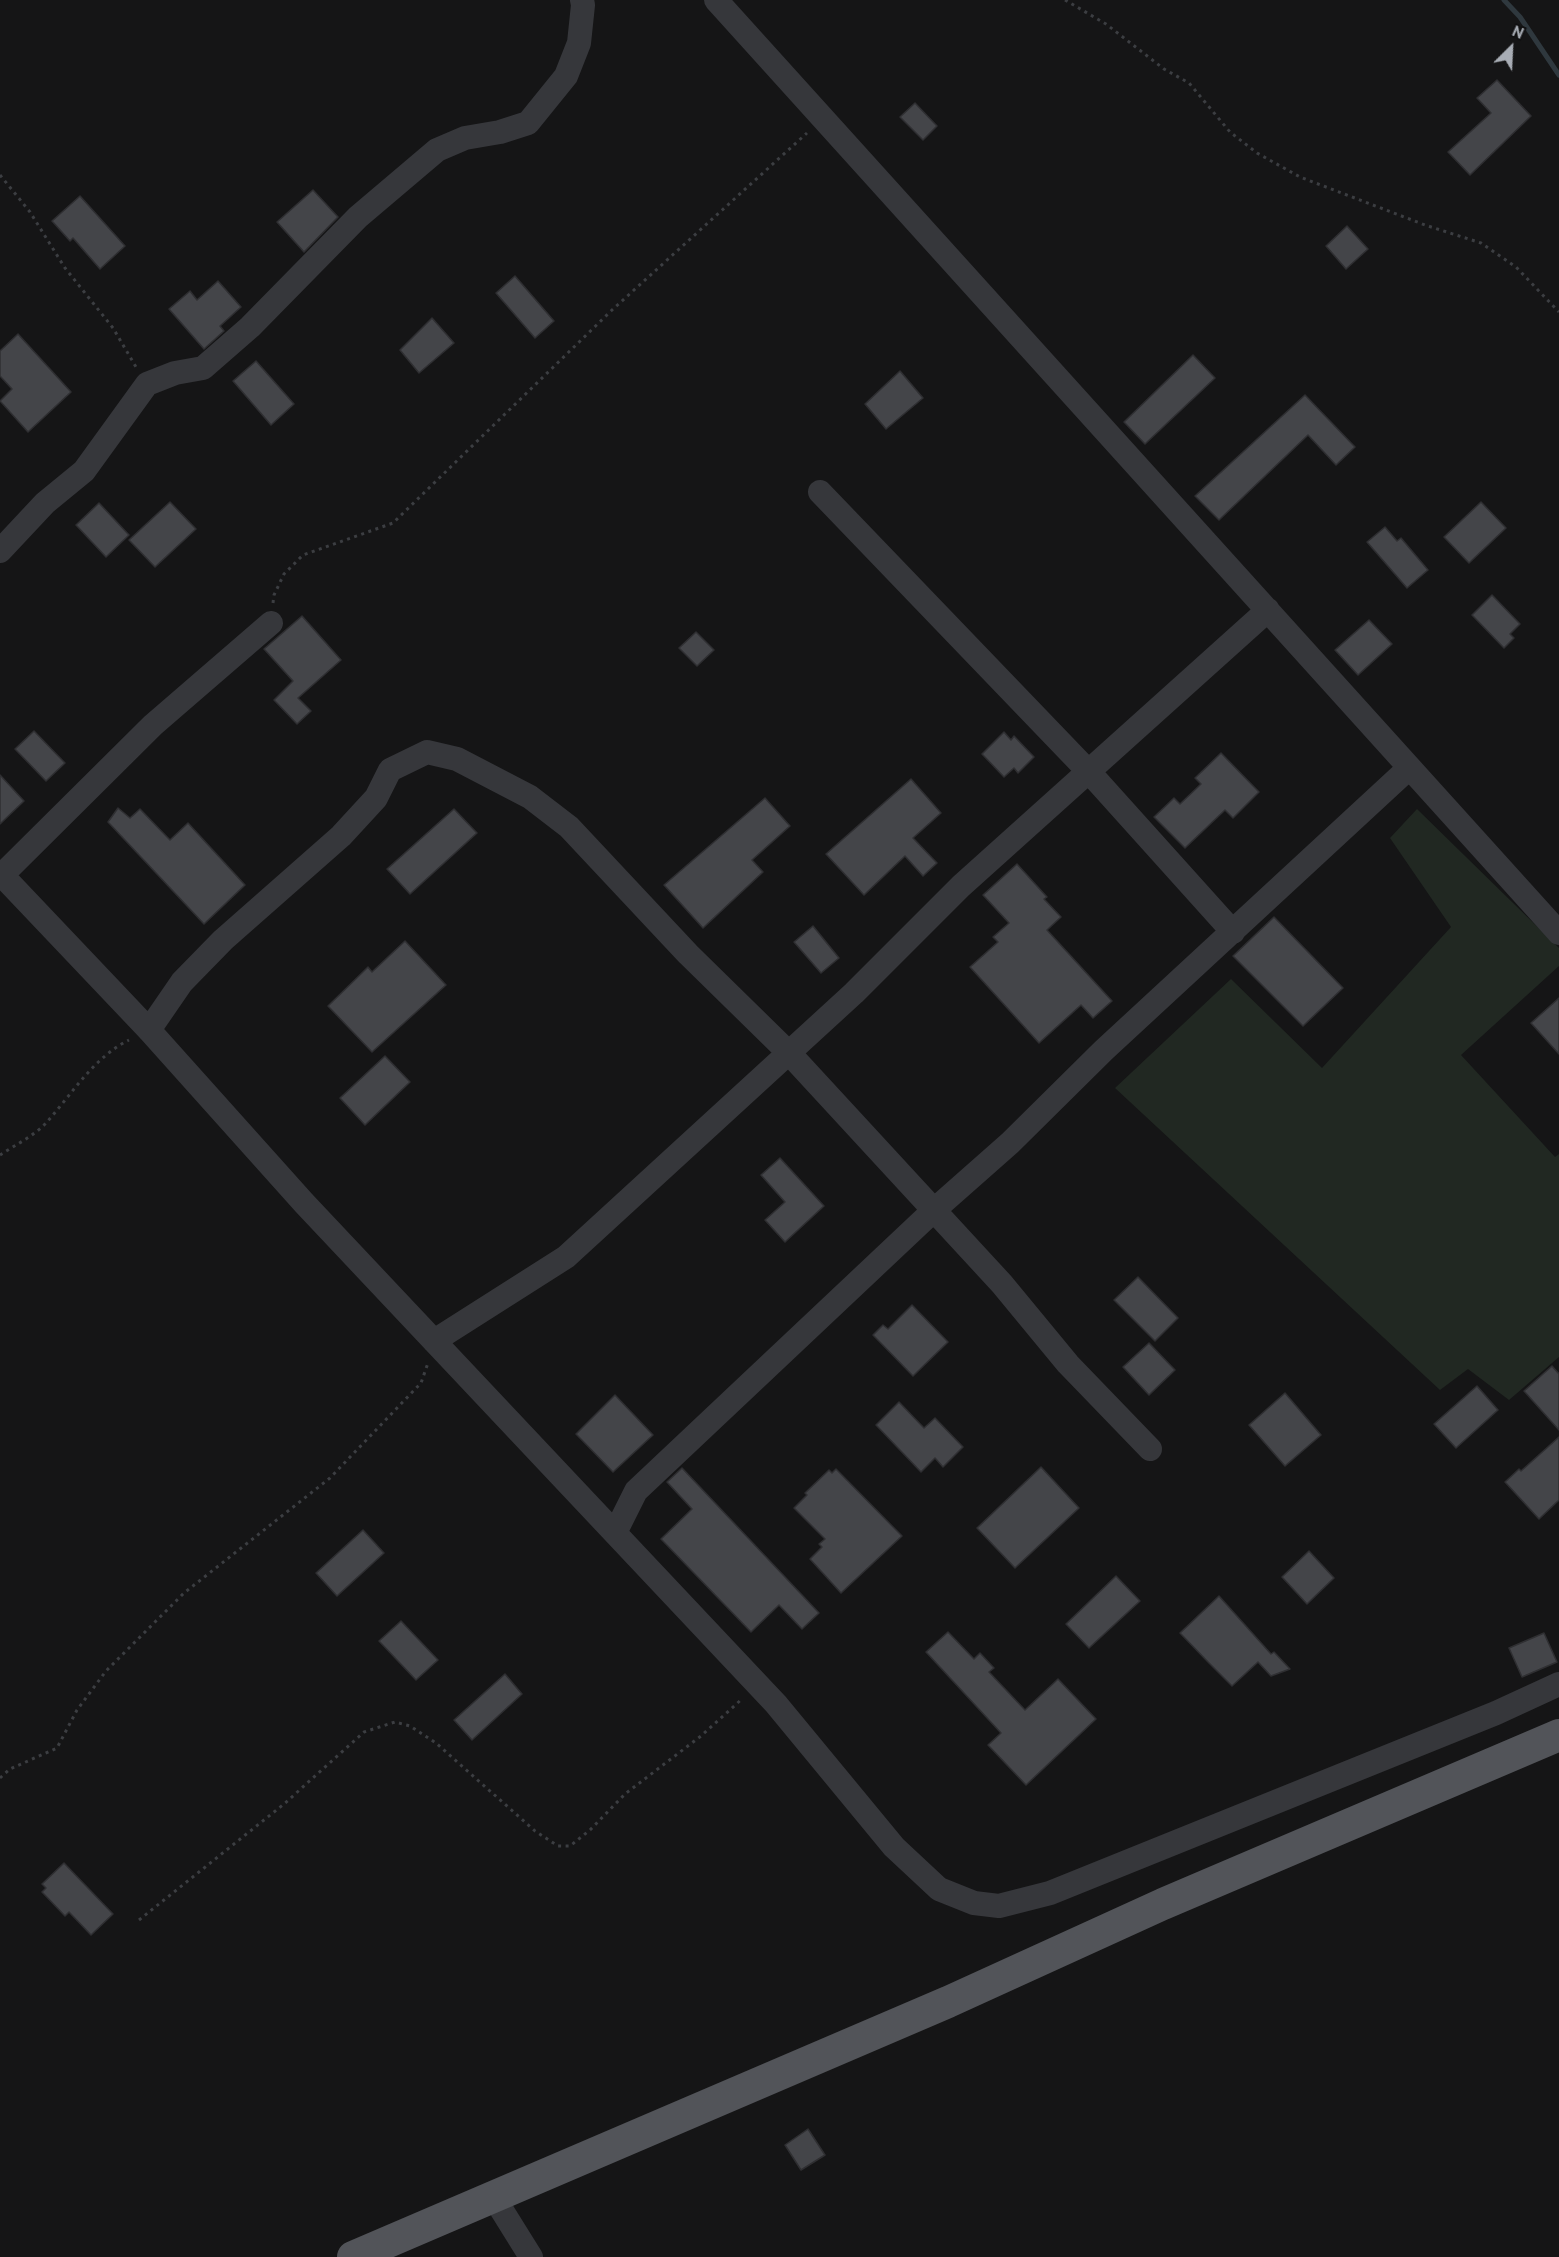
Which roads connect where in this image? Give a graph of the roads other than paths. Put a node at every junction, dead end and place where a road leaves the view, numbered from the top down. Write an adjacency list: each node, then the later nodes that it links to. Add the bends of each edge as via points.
1 (582, 0): 4 (street, via 579,43 567,76 528,123 465,138 437,150 358,217 250,327 202,368 147,384 84,471 45,503)
2 (716, 0): 5 (street)
3 (820, 492): 8 (street)
4 (0, 551)
5 (1268, 610): 7 (street); 8 (street)
6 (271, 622): 9 (street, via 153,725)
7 (1409, 768): 10 (street); 11 (street)
8 (1090, 773): 10 (street); 13 (street, via 961,886)
9 (1, 874): 12 (street)
10 (1233, 932): 14 (street)
11 (1559, 933)
12 (149, 1030): 13 (street, via 182,982 223,940 355,821 376,798 390,770 427,752 457,759 530,796 569,827 688,954); 15 (street)
13 (789, 1053): 14 (street); 15 (street, via 566,1257)
14 (933, 1211): 16 (street, via 1002,1284 1068,1364); 17 (street, via 636,1491)
15 (434, 1341): 17 (street)
16 (1150, 1449)
17 (615, 1533): 18 (street, via 758,1684 894,1847 939,1889 974,1903 999,1906 1050,1893)
18 (1559, 1684)
19 (1559, 1735): 20 (main road)
20 (493, 2196): 21 (main road); 22 (street)
21 (353, 2257)
22 (531, 2257)

